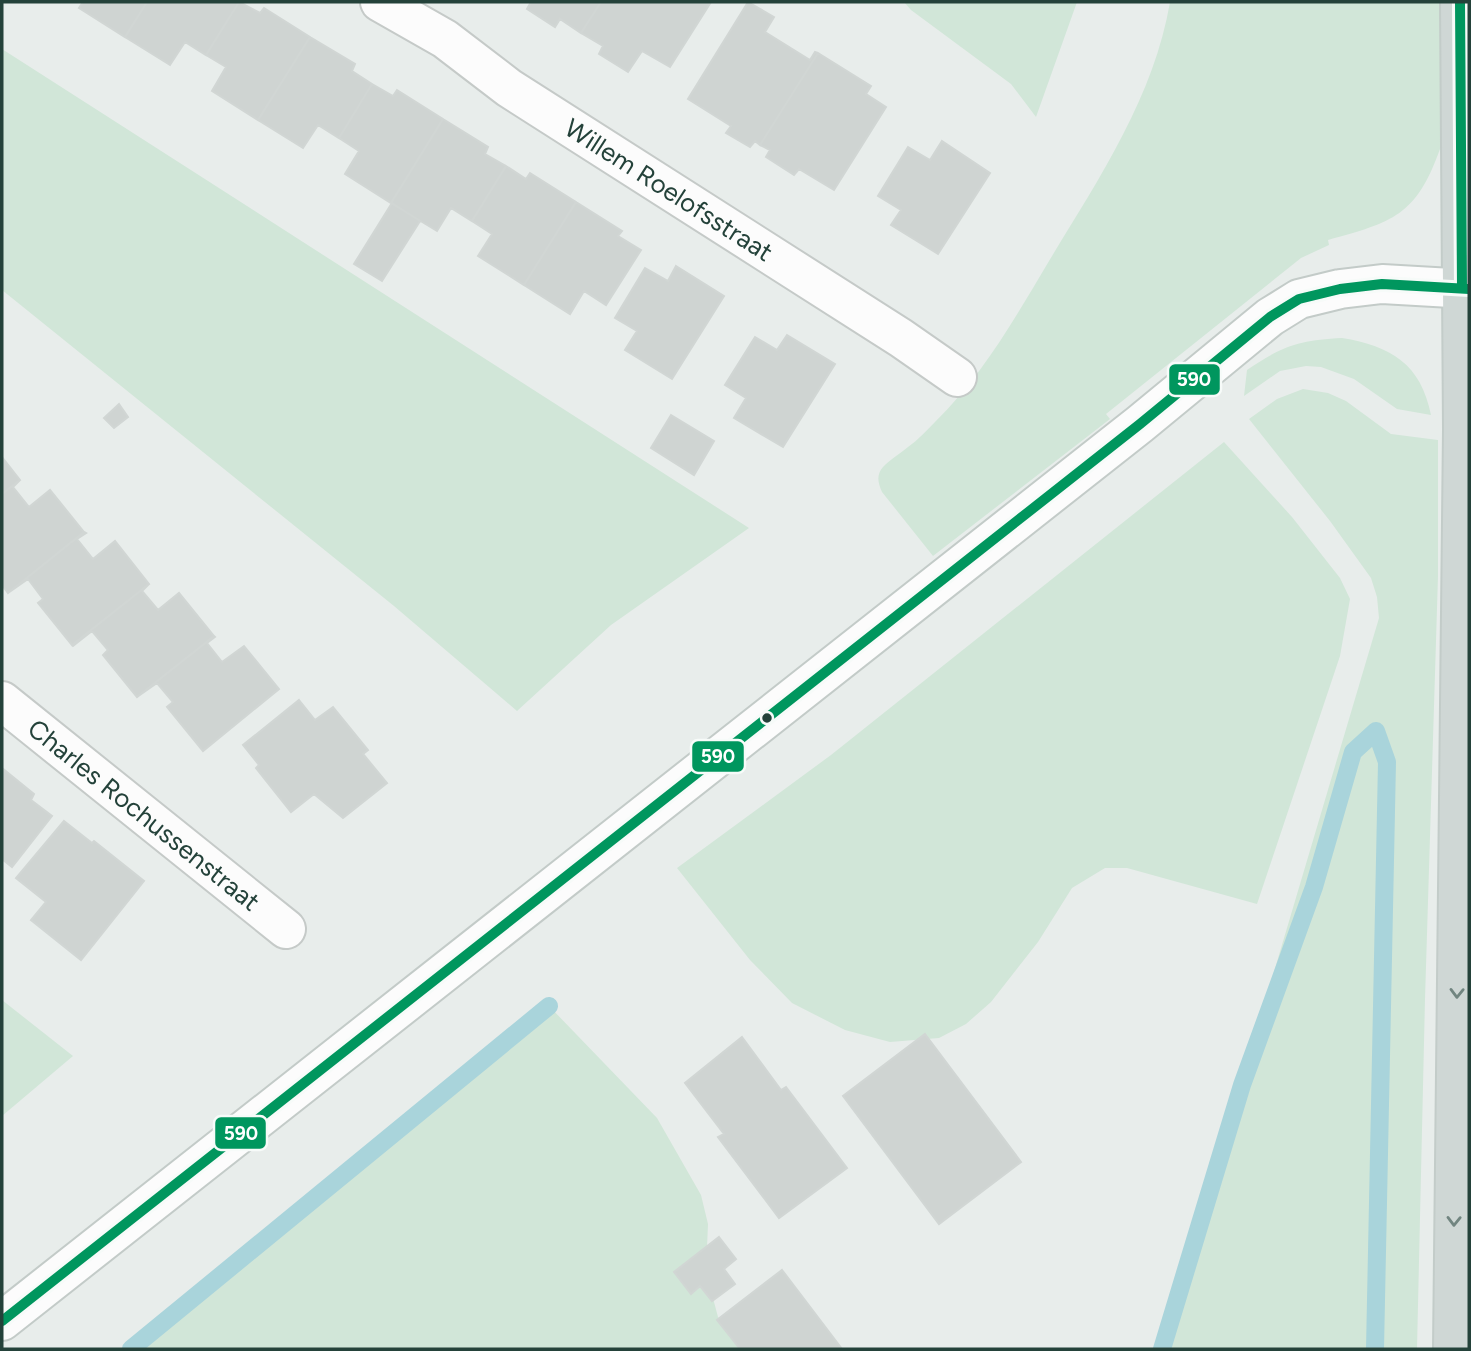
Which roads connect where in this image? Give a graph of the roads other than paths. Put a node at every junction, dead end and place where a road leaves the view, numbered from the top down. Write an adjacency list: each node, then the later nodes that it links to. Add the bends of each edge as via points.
1 (380, 2): 4 (street, Willem Roelofsstraat, via 445,38 509,88)
2 (1460, 2): 3 (main road)
3 (1466, 288): 7 (street, via 1382,284 1340,289 1299,299 1270,317); 8 (main road, one-way to 8)
4 (957, 377)
5 (2, 701): 6 (street, Charles Rochussenstraat)
6 (286, 929)
7 (2, 1321)
8 (1453, 1349)

